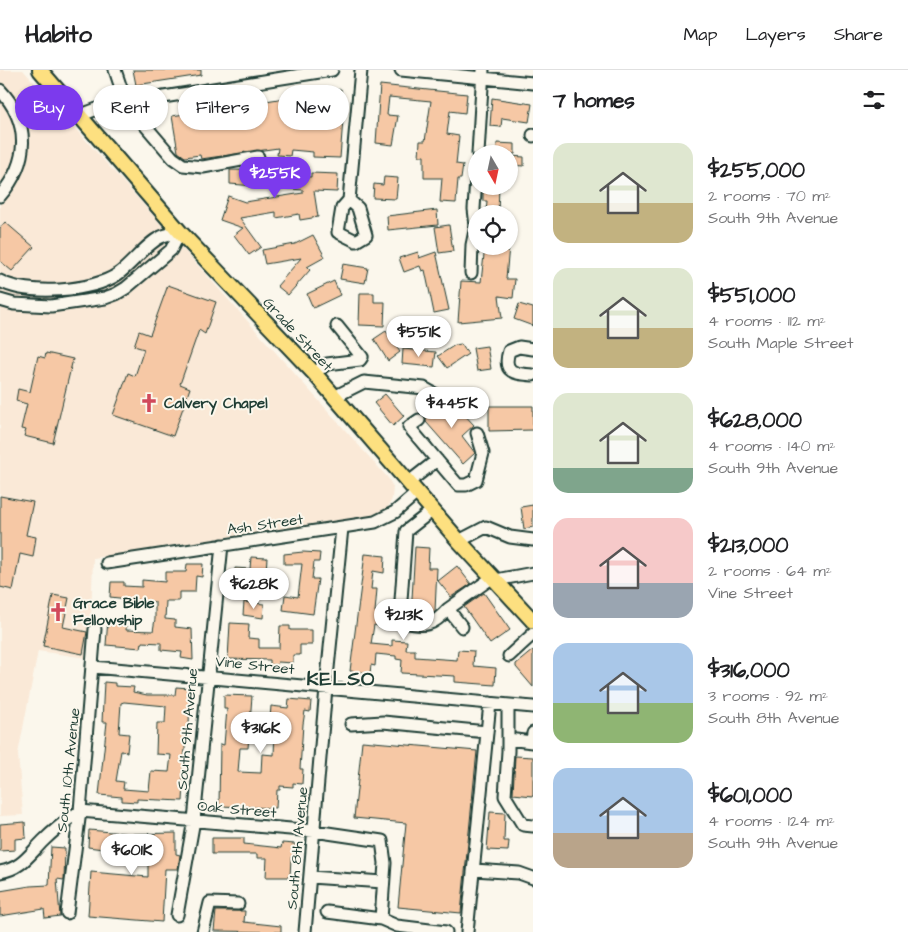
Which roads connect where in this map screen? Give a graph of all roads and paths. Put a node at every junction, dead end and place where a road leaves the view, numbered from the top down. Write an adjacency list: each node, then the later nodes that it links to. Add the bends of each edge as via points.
1 (40, 70): 8 (main road, Grade Street)
2 (115, 70): 9 (street)
3 (332, 70): 11 (street)
4 (361, 70): 18 (street)
5 (401, 70): 6 (street)
6 (483, 75): 7 (street); 14 (street)
7 (533, 83)
8 (54, 85)
9 (120, 85)
10 (0, 90): 17 (street, via 17,113 23,139 21,161)
11 (168, 96)
12 (83, 117): 19 (main road, Grade Street)
13 (149, 130): 15 (street, via 183,165 203,166)
14 (479, 145)
15 (258, 157)
16 (475, 195): 20 (street, via 476,226)
17 (0, 196)
18 (349, 200)
19 (180, 232): 21 (street, via 160,237 117,275 95,285 28,290); 22 (street, via 171,250 116,294 51,306); 25 (main road, Grade Street)
20 (471, 273)
21 (0, 281)
22 (0, 300)
23 (337, 326): 25 (street, via 362,357 360,360 327,364)
24 (533, 349): 26 (street, via 519,347 510,351 507,359 512,372)
25 (314, 374): 27 (main road, Grade Street)
26 (533, 375)
27 (334, 397): 28 (street, via 364,382 424,388); 32 (main road, Grade Street)
28 (440, 397)
29 (419, 420): 31 (street, via 410,427)
30 (477, 433): 31 (street, via 483,454 476,480 466,485 458,484)
31 (437, 460): 32 (street, Ash Street)
32 (413, 487): 33 (main road, Grade Street); 34 (street, Ash Street, via 388,515 375,522)
33 (433, 510): 35 (main road, Grade Street); 41 (street, via 406,531 400,614 404,622 417,625 437,622)
34 (342, 528): 37 (street, Ash Street); 49 (street, South 8th Avenue)
35 (459, 540): 36 (street, via 486,526 510,537); 40 (main road, Grade Street)
36 (533, 540)
37 (222, 545): 38 (street, Ash Street); 48 (street, South 9th Avenue)
38 (106, 563)
39 (533, 574): 40 (street)
40 (494, 579): 41 (street); 42 (main road, Grade Street)
41 (448, 610): 43 (street)
42 (533, 621)
43 (462, 627)
44 (95, 630): 47 (street, South 10th Avenue)
45 (533, 634): 46 (street)
46 (509, 656)
47 (93, 666): 48 (street, Vine Street); 57 (street, South 10th Avenue)
48 (207, 676): 49 (street, Vine Street); 58 (street, South 9th Avenue)
49 (326, 688): 50 (street, Vine Street); 60 (street, South 8th Avenue)
50 (490, 703): 51 (street, Vine Street); 54 (street)
51 (508, 705): 52 (street, Vine Street); 56 (street)
52 (533, 707)
53 (352, 724): 54 (street, via 383,722)
54 (487, 732): 61 (street)
55 (533, 733): 56 (street, via 532,742)
56 (508, 739): 59 (street, via 505,796 522,825)
57 (80, 811): 58 (street, Oak Street); 62 (street, via 42,842 26,860 11,870); 68 (street, South 10th Avenue)
58 (194, 820): 60 (street, Oak Street); 69 (street, South 9th Avenue)
59 (533, 826)
60 (314, 831): 63 (street, South 8th Avenue); 65 (street, Oak Street, via 382,841 385,855)
61 (474, 870): 64 (street, via 519,873); 74 (street)
62 (0, 872)
63 (310, 877): 65 (street); 72 (street, South 8th Avenue)
64 (533, 878)
65 (383, 882): 70 (street)
66 (238, 904): 71 (street, via 210,903)
67 (327, 912): 70 (street)
68 (67, 913)
69 (177, 915)
70 (381, 919): 73 (street, via 397,926)
71 (203, 932)
72 (306, 932)
73 (446, 932)
74 (467, 932)

